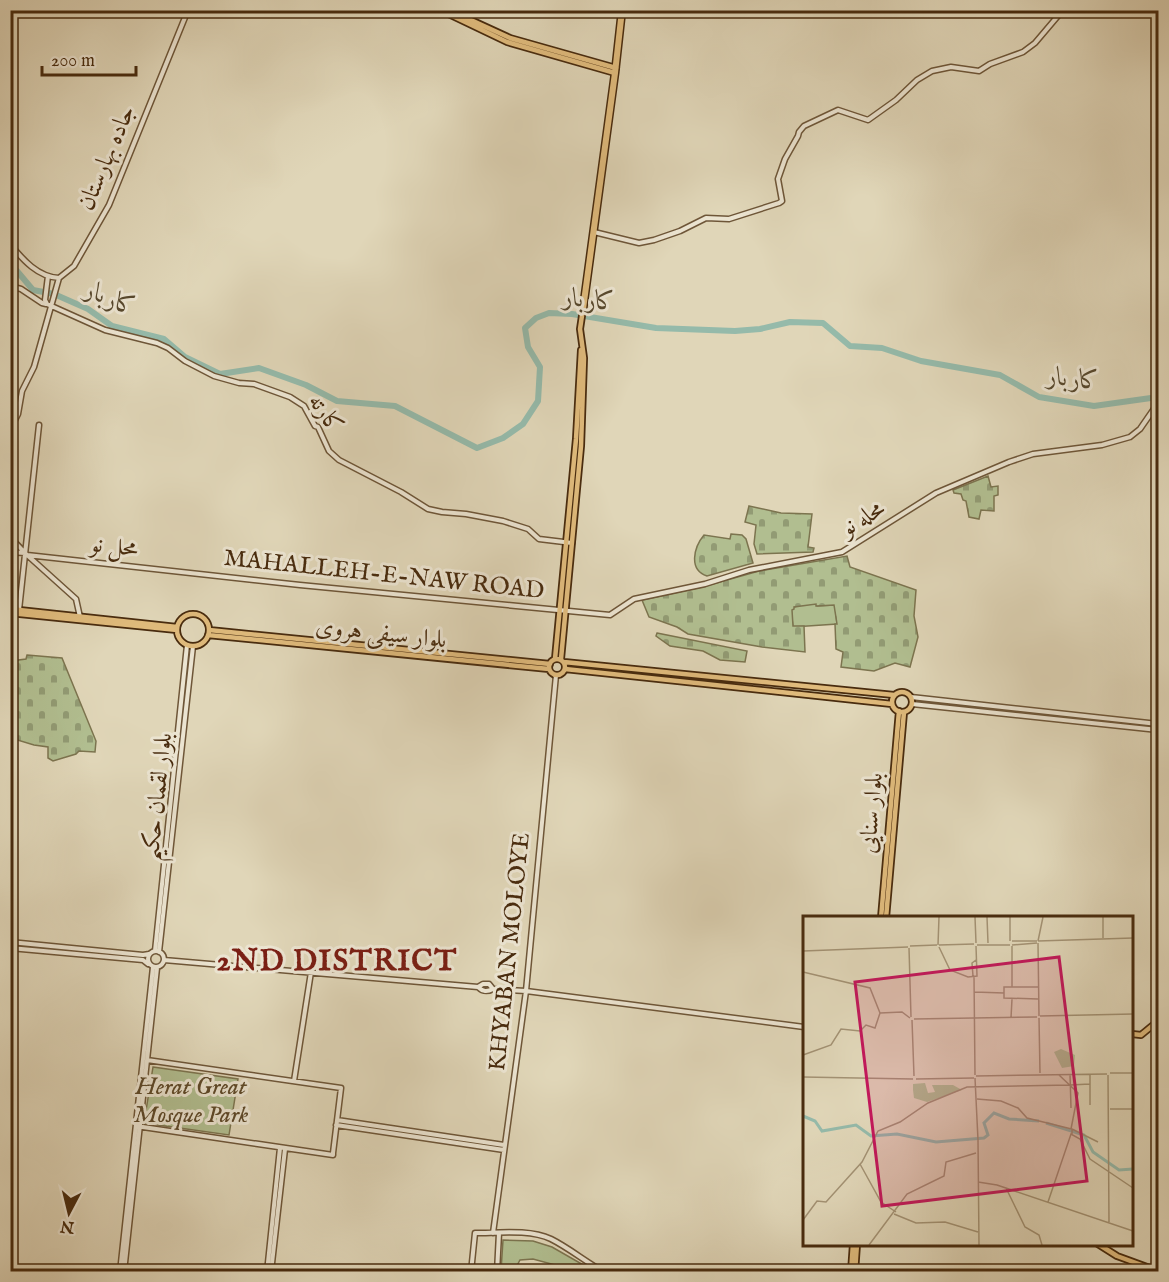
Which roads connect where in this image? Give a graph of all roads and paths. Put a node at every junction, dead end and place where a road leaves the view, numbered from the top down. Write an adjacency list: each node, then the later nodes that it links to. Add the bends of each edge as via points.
1 (188, 10): 11 (street, جاده بهارستان, via 109,205 74,266)
2 (440, 10): 6 (main road)
3 (449, 10): 6 (main road)
4 (622, 10): 7 (highway)
5 (1063, 10): 8 (street, via 1023,52 979,71 951,67 932,71 868,120 838,110 804,126 778,179 782,201 779,203 729,219 706,218 680,231 639,243)
6 (457, 15): 7 (main road, via 507,42)
7 (616, 70): 8 (highway)
8 (593, 232): 14 (highway)
9 (10, 244): 10 (street, via 32,267)
10 (50, 277): 11 (street); 13 (street, via 46,288)
11 (59, 278): 13 (street, جاده بهارستان)
12 (10, 286): 13 (street, کارته)
13 (48, 303): 17 (street, جاده بهارستان, via 34,367); 19 (street, کارته, via 105,330 157,343 214,376 290,397 304,406 329,451 339,460 428,509 503,521 528,529 539,539)
14 (583, 309): 19 (main road, via 581,446)
15 (1158, 404): 24 (street, محله نو, via 1130,437 1102,446 1033,454 1010,462 936,493 842,552 634,599 610,615)
16 (39, 425): 21 (street)
17 (10, 430)
18 (10, 537): 21 (street)
19 (569, 543): 24 (main road)
20 (10, 552): 21 (street, محل نو)
21 (26, 554): 22 (street, محل نو); 25 (street); 26 (street, via 76,599)
22 (198, 574): 24 (street, MAHALLEH-E-NAW ROAD)
23 (10, 611): 25 (main road)
24 (563, 611): 30 (main road)
25 (19, 612): 26 (main road); 27 (main road)
26 (80, 617): 27 (main road)
27 (177, 629): 28 (main road, via 185,616 195,614 205,619); 29 (main road, via 180,639)
28 (209, 632): 29 (main road, via 202,643); 31 (main road, بلوار سیفی هروی)
29 (189, 646): 50 (street, بلوار لقمان حکیم)
30 (560, 660): 31 (main road); 32 (main road); 33 (main road)
31 (550, 667): 34 (main road)
32 (565, 669): 34 (main road); 35 (main road)
33 (670, 673): 35 (main road); 36 (main road)
34 (556, 675): 55 (street, KHYABAN MOLOYE)
35 (669, 680): 37 (main road)
36 (791, 685): 37 (main road); 38 (main road)
37 (790, 693): 41 (main road)
38 (894, 695): 39 (main road, via 903,692); 41 (main road)
39 (911, 697): 40 (street); 42 (main road)
40 (963, 702): 43 (street); 45 (street)
41 (892, 704): 44 (main road)
42 (912, 704): 43 (street); 44 (main road)
43 (962, 710): 46 (street)
44 (901, 711): 47 (main road, بلوار سنایی)
45 (1158, 724)
46 (1158, 730)
47 (884, 916)
48 (10, 942): 51 (street)
49 (10, 948): 53 (street, via 143,960)
50 (157, 951): 51 (street); 52 (street)
51 (149, 954): 53 (street, via 147,958)
52 (164, 960): 53 (street, via 162,965); 54 (street)
53 (153, 966): 59 (street); 62 (street)
54 (311, 972): 55 (street, via 478,987 482,991); 60 (street)
55 (526, 991): 57 (street); 64 (street, KHYABAN MOLOYE)
56 (1158, 1021): 58 (main road, via 1141,1035)
57 (803, 1027)
58 (1133, 1034)
59 (147, 1060): 60 (street); 62 (street)
60 (294, 1081): 61 (street, via 341,1088)
61 (337, 1122): 63 (street, via 333,1155); 64 (street)
62 (138, 1127): 63 (street); 70 (street); 71 (street)
63 (282, 1148): 72 (street)
64 (504, 1148): 65 (street, KHYABAN MOLOYE)
65 (493, 1233): 66 (street); 73 (street, via 475,1233)
66 (499, 1233): 74 (street); 75 (street, via 550,1239)
67 (856, 1246): 76 (main road)
68 (1100, 1246): 69 (main road)
69 (1158, 1271)
70 (120, 1272)
71 (124, 1272)
72 (269, 1272)
73 (471, 1272)
74 (497, 1272)
75 (604, 1272)
76 (853, 1272)

